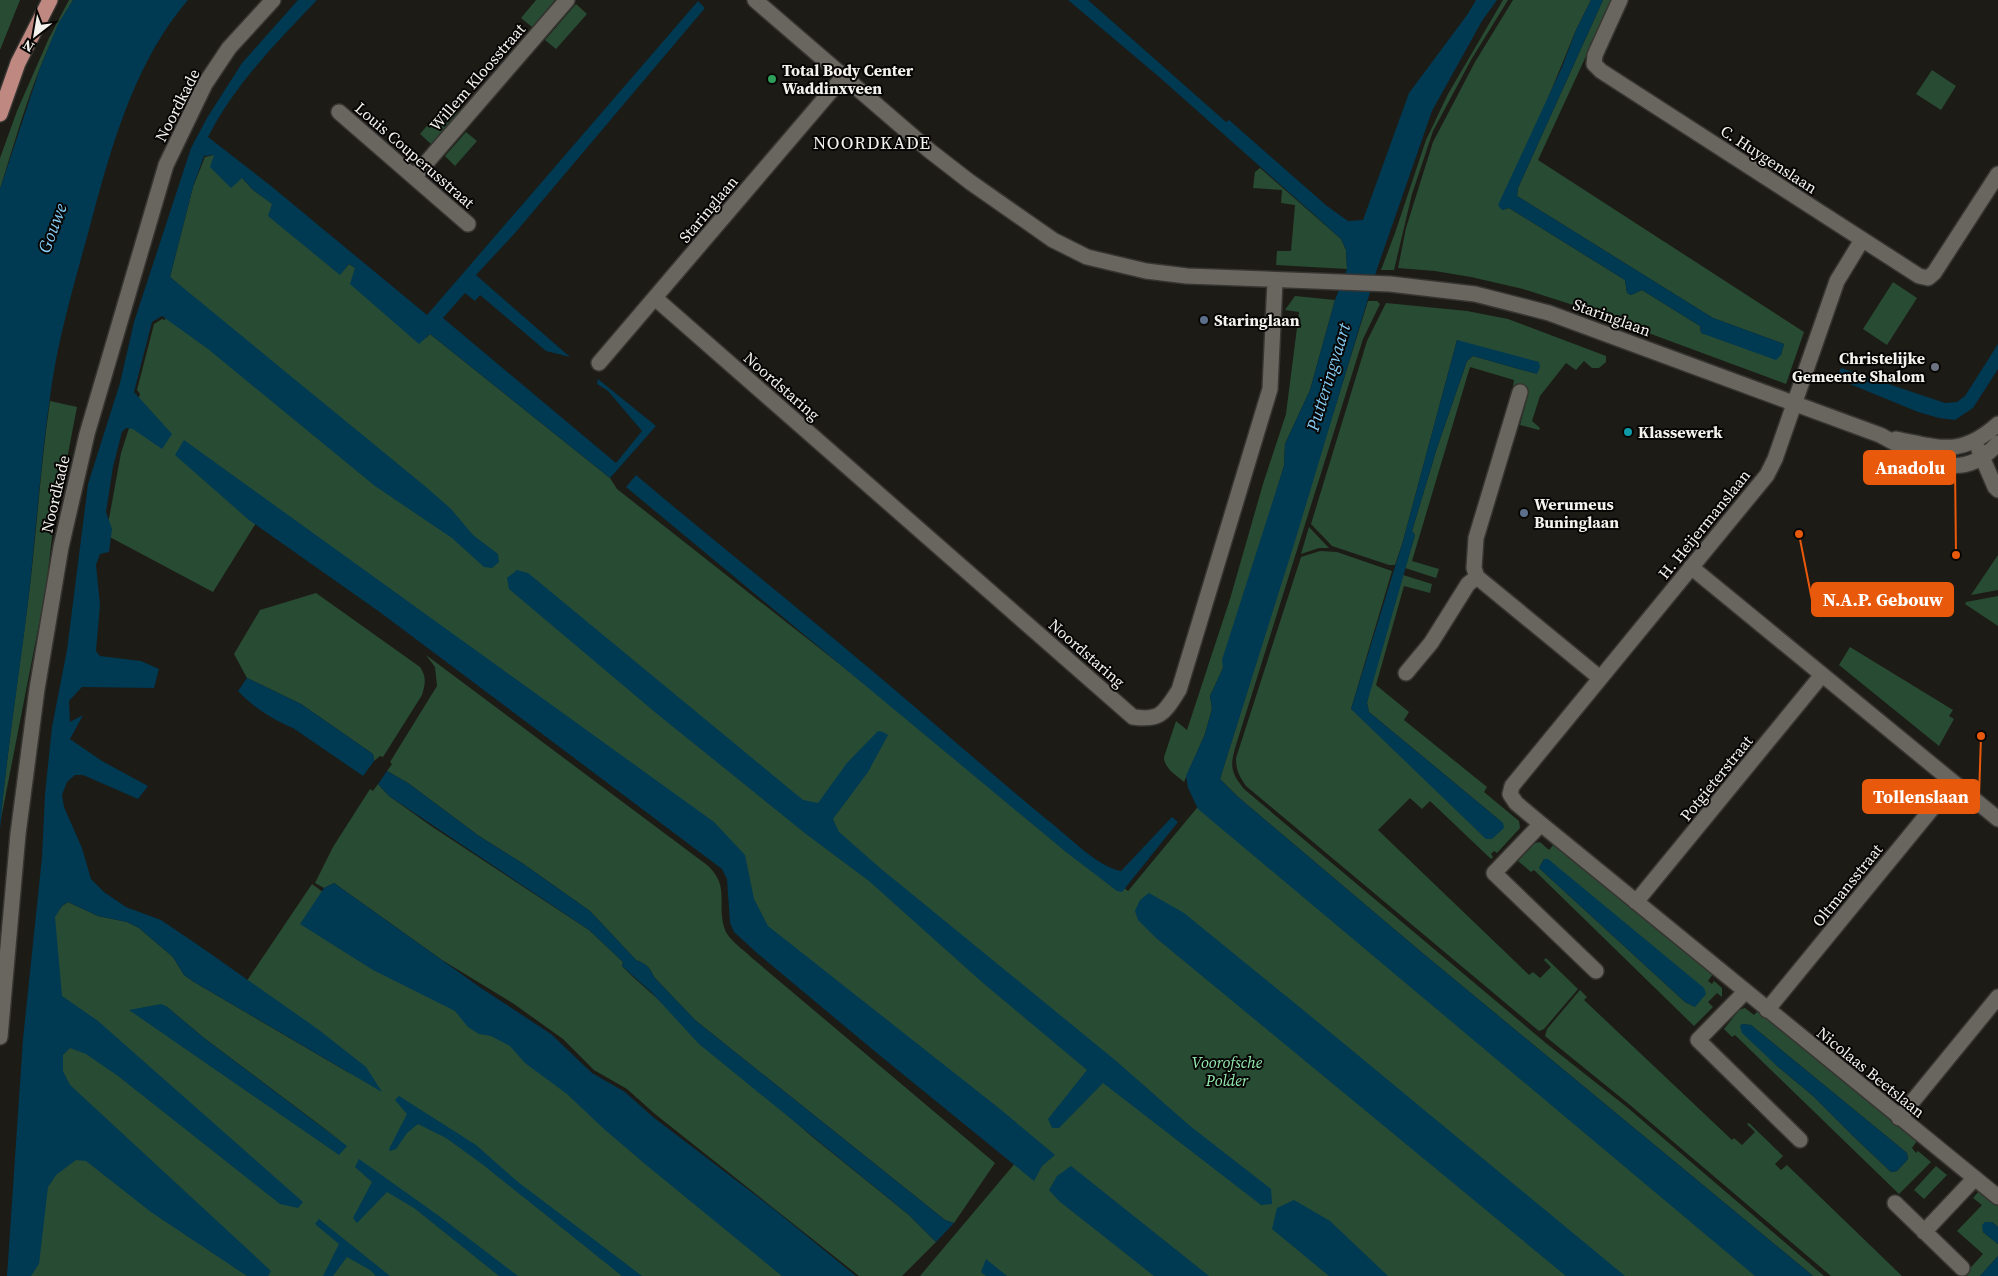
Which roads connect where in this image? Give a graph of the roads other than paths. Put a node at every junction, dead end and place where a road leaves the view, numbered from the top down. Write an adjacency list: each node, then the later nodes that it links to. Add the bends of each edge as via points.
1 (50, 0): 8 (main road, via 18,63)
2 (273, 0): 38 (street, Noordkade, via 229,48 205,84 166,165 86,434 61,547 38,689 18,834)
3 (567, 0): 10 (street, Willem Kloosstraat)
4 (754, 0): 6 (street, Staringlaan)
5 (1620, 0): 12 (street, C. Huygenslaan, via 1598,47 1594,64 1609,77)
6 (843, 76): 13 (street, Staringlaan, via 970,182 1053,240 1087,257 1146,271); 14 (street, Staringlaan)
7 (339, 112): 10 (street, Louis Couperusstraat)
8 (0, 114)
9 (1998, 174): 12 (street, C. Huygenslaan, via 1928,278 1912,272)
10 (414, 177): 11 (street, Louis Couperusstraat)
11 (468, 224)
12 (1862, 240): 17 (street, H. Heijermanslaan, via 1837,281)
13 (1275, 281): 14 (street, Noordstaring, via 1270,389 1179,690 1160,715 1149,719 1133,716); 17 (street, Staringlaan, via 1378,284 1475,294 1548,313)
14 (655, 298): 15 (street, Staringlaan)
15 (599, 363)
16 (1520, 392): 25 (street, via 1476,538 1474,568)
17 (1795, 403): 19 (street, Staringlaan); 24 (street, H. Heijermanslaan, via 1767,475)
18 (1998, 424): 20 (street)
19 (1880, 435): 20 (street, Staringlaan, via 1949,448); 22 (street, Staringlaan, via 1917,455 1951,467 1969,465)
20 (1976, 442): 22 (street)
21 (1998, 443): 22 (street)
22 (1982, 458): 23 (street)
23 (1998, 490)
24 (1691, 567): 27 (street); 28 (street, H. Heijermanslaan)
25 (1477, 577): 26 (street, via 1468,584 1431,644); 28 (street)
26 (1406, 673)
27 (1822, 675): 29 (street); 33 (street, Potgieterstraat)
28 (1600, 678): 30 (street, H. Heijermanslaan, via 1512,786)
29 (1953, 783): 31 (street); 37 (street, Oltmansstraat)
30 (1510, 794): 32 (street, Nicolaas Beetslaan)
31 (1998, 819)
32 (1541, 824): 33 (street, Nicolaas Beetslaan); 34 (street, via 1494,873)
33 (1636, 902): 35 (street, Nicolaas Beetslaan)
34 (1596, 972)
35 (1745, 992): 37 (street, Nicolaas Beetslaan); 40 (street, via 1698,1040)
36 (1998, 997): 39 (street)
37 (1768, 1010): 39 (street, Nicolaas Beetslaan)
38 (0, 1037)
39 (1900, 1118): 41 (street, Nicolaas Beetslaan)
40 (1800, 1140)
41 (1975, 1178): 42 (street, Nicolaas Beetslaan); 44 (street)
42 (1998, 1198)
43 (1895, 1203): 44 (street)
44 (1924, 1232): 45 (street)
45 (1962, 1268)

